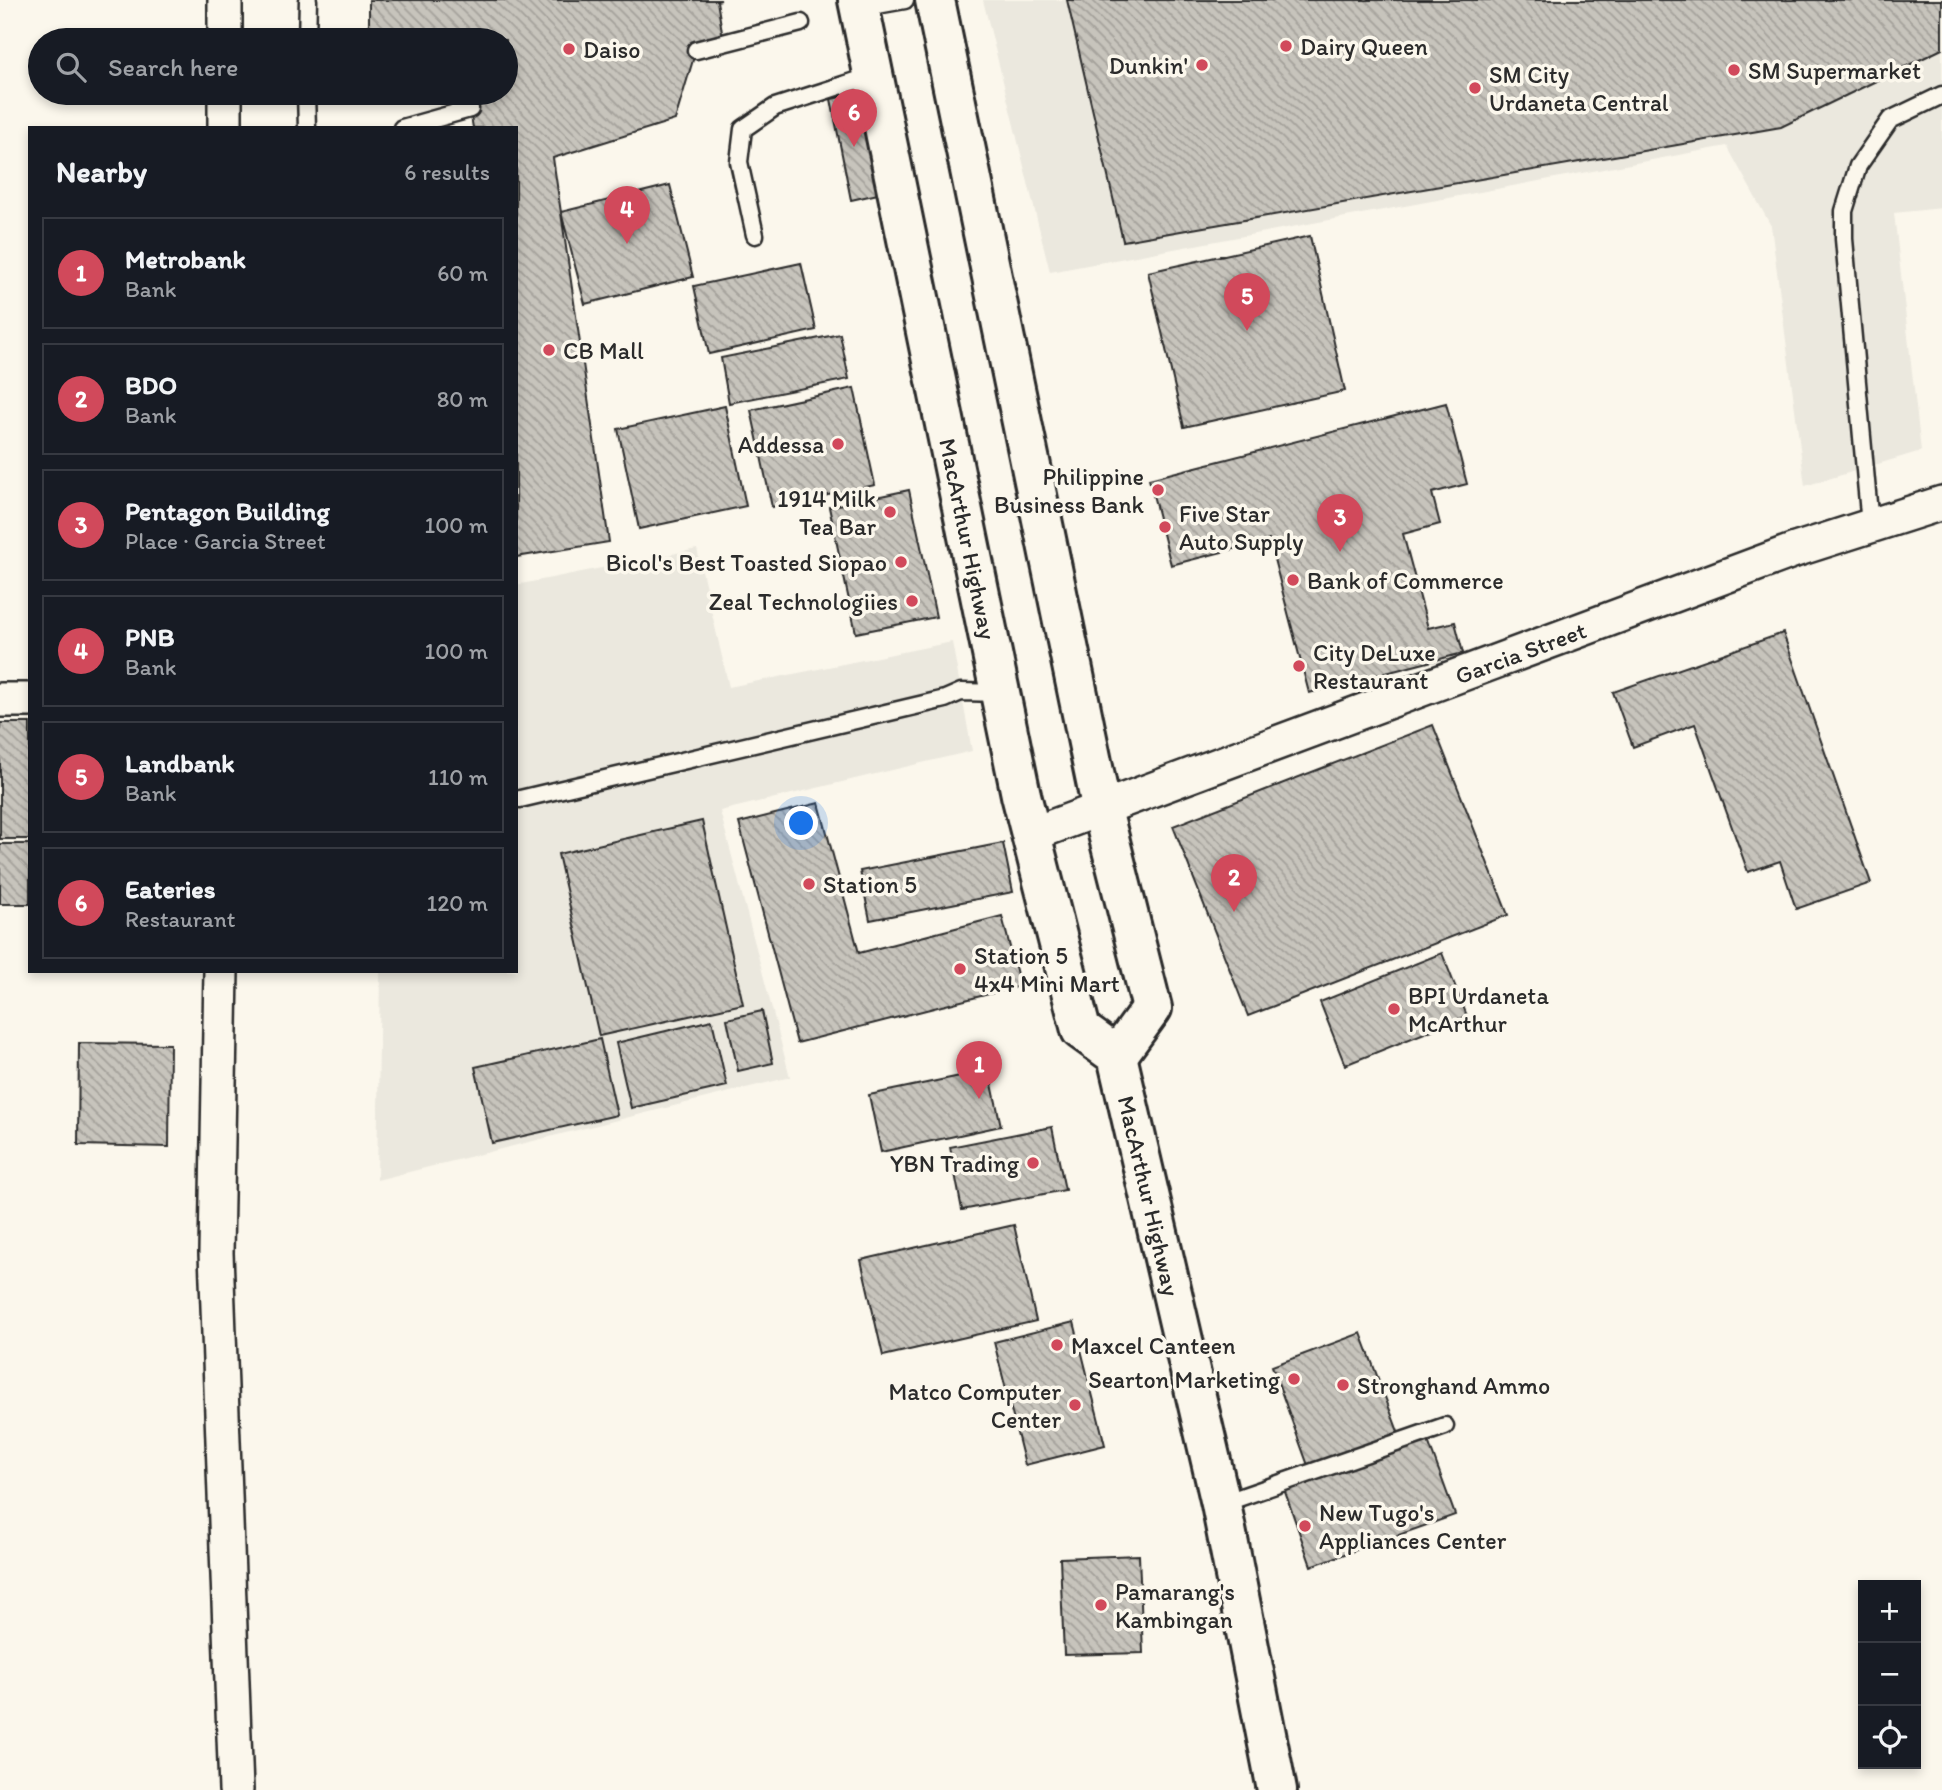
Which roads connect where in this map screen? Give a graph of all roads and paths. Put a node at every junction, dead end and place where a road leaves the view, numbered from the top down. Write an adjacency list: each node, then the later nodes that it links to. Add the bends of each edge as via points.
1 (225, 0): 7 (street)
2 (308, 0): 8 (lane)
3 (905, 0): 5 (lane)
4 (935, 0): 25 (main road)
5 (859, 4): 10 (main road, MacArthur Highway)
6 (801, 23): 9 (lane)
7 (225, 28)
8 (307, 28)
9 (696, 50)
10 (874, 75): 18 (lane, via 775,107 743,129 739,162); 21 (main road, MacArthur Highway)
11 (1942, 95): 20 (lane, via 1890,120 1858,166 1844,211)
12 (225, 105): 15 (street)
13 (306, 105): 16 (lane)
14 (470, 108): 17 (lane)
15 (225, 126)
16 (307, 126)
17 (409, 126)
18 (755, 235)
19 (1942, 503): 20 (street, Garcia Street)
20 (1870, 526): 25 (street, Garcia Street)
21 (999, 693): 24 (lane, via 961,692); 26 (main road, MacArthur Highway)
22 (0, 700): 23 (street)
23 (28, 700)
24 (520, 799)
25 (1101, 806): 26 (street, Garcia Street); 28 (main road, via 1152,1008)
26 (1033, 834): 28 (main road, MacArthur Highway, via 1080,1030)
27 (221, 973): 31 (street, via 216,1253)
28 (1117, 1056): 30 (main road, MacArthur Highway)
29 (1445, 1426): 30 (lane)
30 (1221, 1504): 32 (main road, MacArthur Highway)
31 (236, 1790)
32 (1277, 1790)

